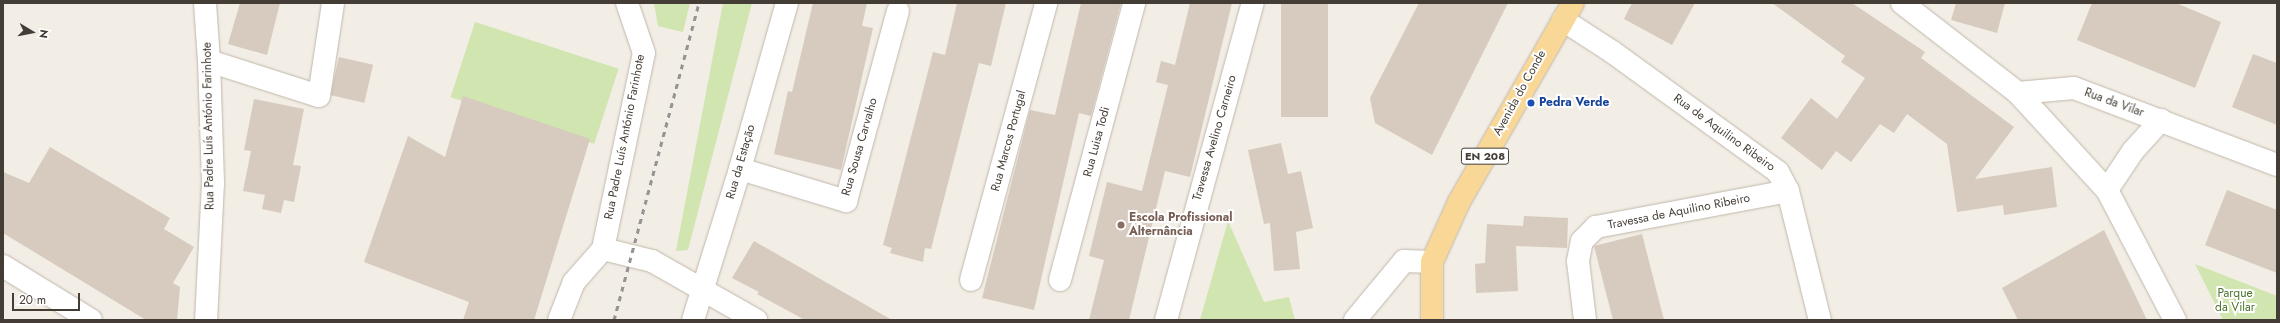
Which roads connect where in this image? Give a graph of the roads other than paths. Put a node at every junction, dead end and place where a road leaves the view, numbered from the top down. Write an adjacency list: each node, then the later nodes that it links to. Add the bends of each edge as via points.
1 (205, 3): 11 (street, Rua Padre Luís António Farinhote)
2 (333, 3): 11 (street, via 319,96)
3 (627, 3): 18 (street, Rua Padre Luís António Farinhote, via 644,53)
4 (787, 3): 15 (street, Rua da Estação)
5 (1046, 3): 21 (street, Rua Marcos Portugal)
6 (1134, 3): 22 (street, Rua Luisa Todi)
7 (1253, 3): 29 (street, Travessa Avelino Carneiro)
8 (1902, 3): 12 (street)
9 (898, 11): 15 (street, Rua Sousa Carvalho, via 846,201)
10 (1568, 12): 17 (street, Rua de Aquilino Ribeiro, via 1611,51 1778,172); 19 (main road, Avenida do Conde / EN 208, via 1459,202)
11 (210, 61): 25 (street, Rua Padre Luís António Farinhote, via 213,183)
12 (2018, 93): 13 (street, Rua da Vilar, via 2074,88); 16 (street)
13 (2161, 120): 14 (street, Rua da Vilar); 16 (street, Rua da Vilar, via 2133,151)
14 (2277, 165)
15 (740, 169): 23 (street, Rua da Estação)
16 (2107, 190): 34 (street)
17 (1788, 191): 32 (street, Travessa de Aquilino Ribeiro, via 1596,227 1582,241 1578,261); 33 (street, Rua de Aquilino Ribeiro)
18 (603, 249): 23 (street, via 652,261); 26 (street, via 574,282)
19 (1432, 262): 30 (street, via 1404,261); 31 (main road, Avenida do Conde / EN 208)
20 (3, 266): 24 (street)
21 (971, 280)
22 (1060, 280)
23 (703, 288): 27 (street, Rua da Estação); 28 (street)
24 (91, 320)
25 (206, 320)
26 (559, 320)
27 (693, 320)
28 (756, 320)
29 (1166, 320)
30 (1355, 320)
31 (1432, 320)
32 (1585, 320)
33 (1820, 320)
34 (2175, 320)

